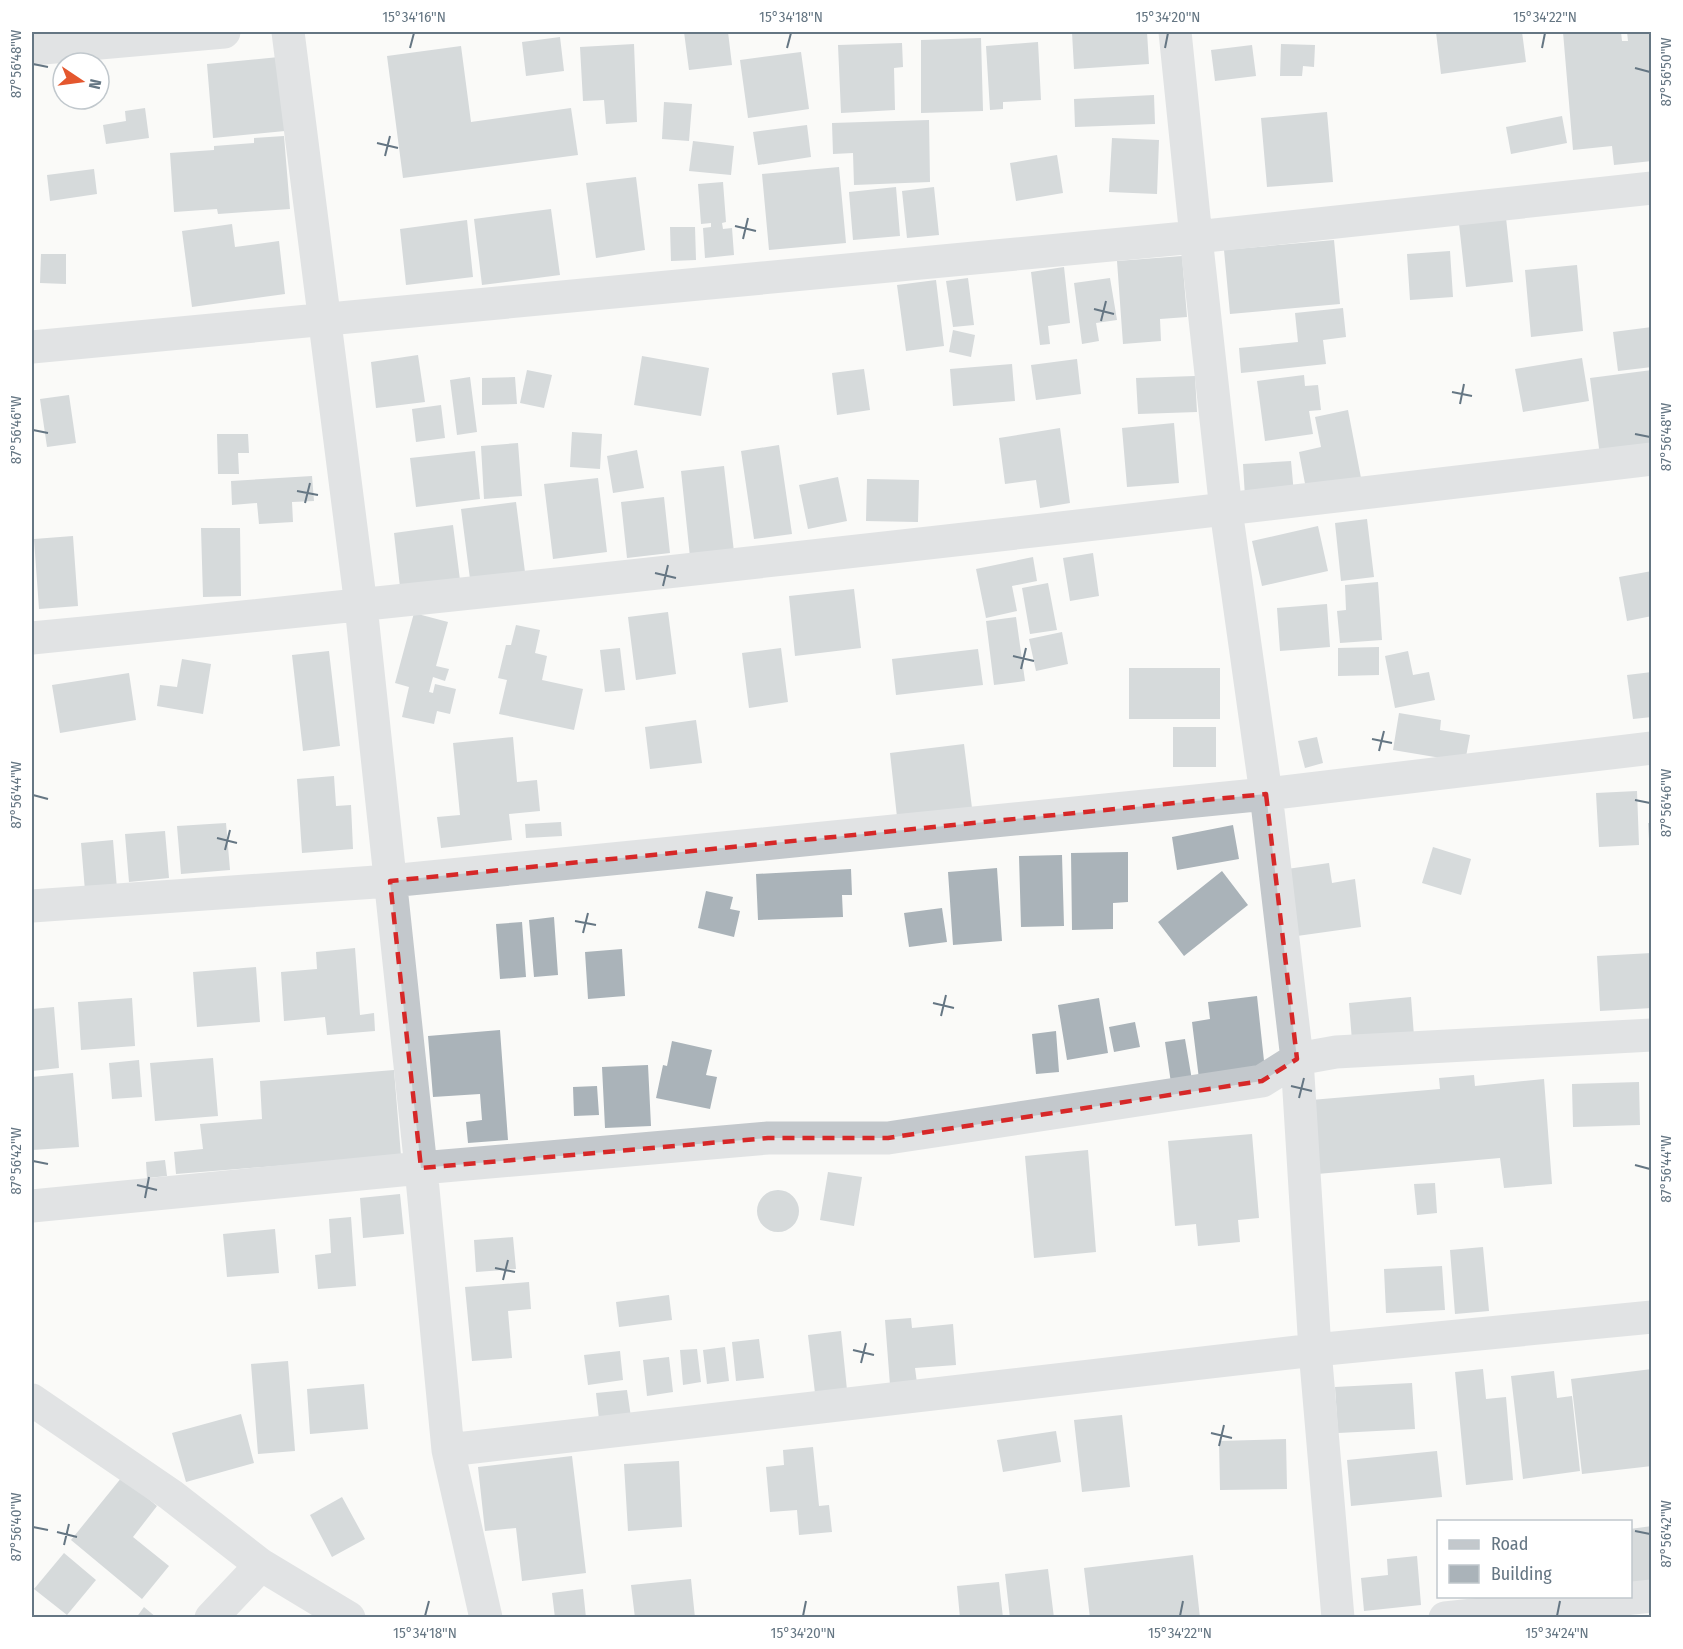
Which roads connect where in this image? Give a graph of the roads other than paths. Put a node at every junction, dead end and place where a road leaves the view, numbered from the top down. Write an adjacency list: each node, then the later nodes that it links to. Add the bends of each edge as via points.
1 (224, 32): 4 (street)
2 (288, 32): 7 (street)
3 (1175, 32): 6 (street)
4 (32, 49)
5 (1652, 188): 6 (street)
6 (1196, 237): 7 (street); 10 (street)
7 (325, 319): 8 (street); 11 (street)
8 (32, 347)
9 (1652, 459): 10 (street)
10 (1226, 510): 11 (street); 14 (street)
11 (361, 606): 12 (street); 15 (street)
12 (32, 638)
13 (1652, 748): 14 (street)
14 (1266, 794): 15 (street); 18 (street)
15 (390, 881): 16 (street); 19 (street)
16 (32, 906)
17 (1652, 1035): 18 (street, via 1336,1052)
18 (1297, 1059): 19 (street, via 1262,1081 888,1138 768,1138); 22 (street)
19 (421, 1168): 20 (street); 24 (street)
20 (32, 1206)
21 (1652, 1317): 22 (street)
22 (1316, 1350): 24 (street); 30 (street)
23 (36, 1411): 25 (street, via 171,1495)
24 (448, 1450): 29 (street)
25 (261, 1565): 27 (street); 28 (street)
26 (1652, 1596): 31 (street)
27 (211, 1617)
28 (348, 1617)
29 (486, 1617)
30 (1338, 1617)
31 (1444, 1617)

